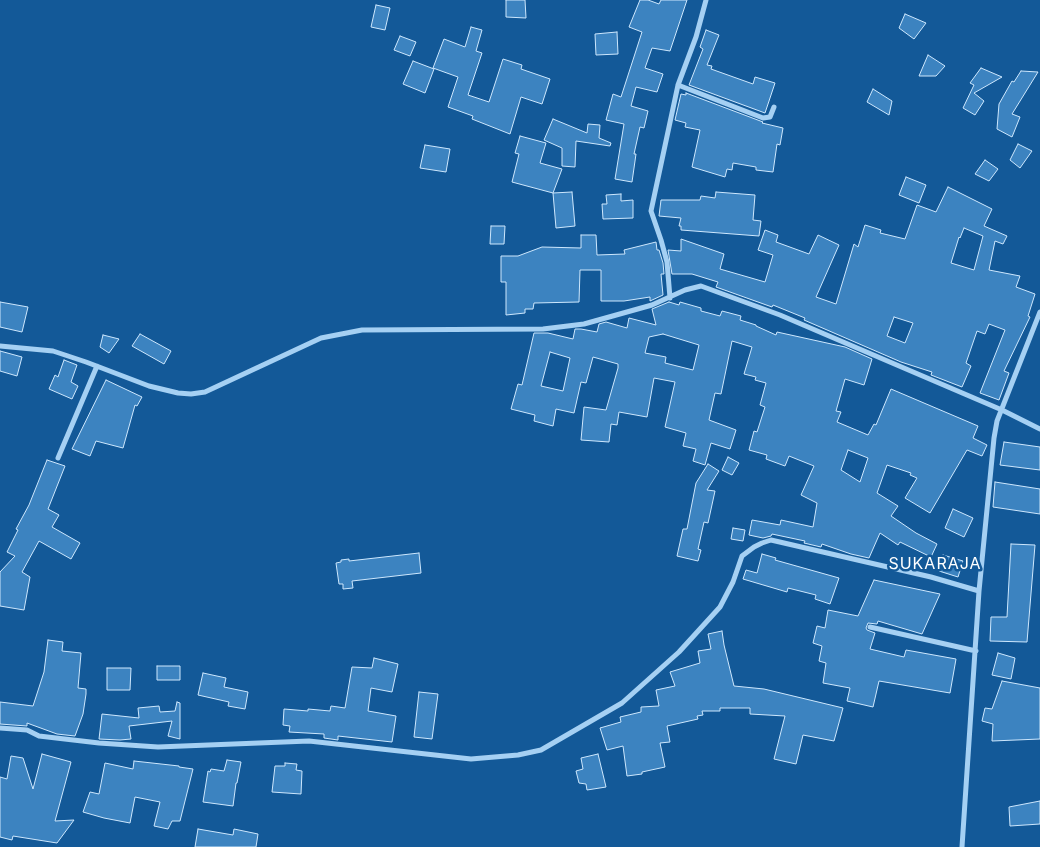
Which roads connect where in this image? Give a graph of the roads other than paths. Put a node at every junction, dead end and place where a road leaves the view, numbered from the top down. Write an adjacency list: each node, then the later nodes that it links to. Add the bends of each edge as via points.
1 (706, 0): 2 (street)
2 (678, 85): 3 (street, via 763,118 770,117); 4 (street, via 651,211 667,262)
3 (774, 107)
4 (670, 298): 7 (street, via 584,324 543,329 362,330 321,338 205,392 191,394 149,386); 8 (street, via 685,290 702,286 708,288)
5 (1040, 312): 8 (street)
6 (0, 346): 7 (street, via 53,351)
7 (97, 366): 10 (street)
8 (1002, 410): 9 (street); 11 (street, via 994,438)
9 (1040, 429)
10 (58, 458)
11 (980, 591): 13 (street); 14 (street, via 771,540 762,543 742,556 734,582 720,606 679,652 622,703 541,750 518,755 471,759 309,741 158,747 39,736 26,730)
12 (870, 627): 13 (street)
13 (976, 651): 15 (street)
14 (0, 728)
15 (962, 847)

